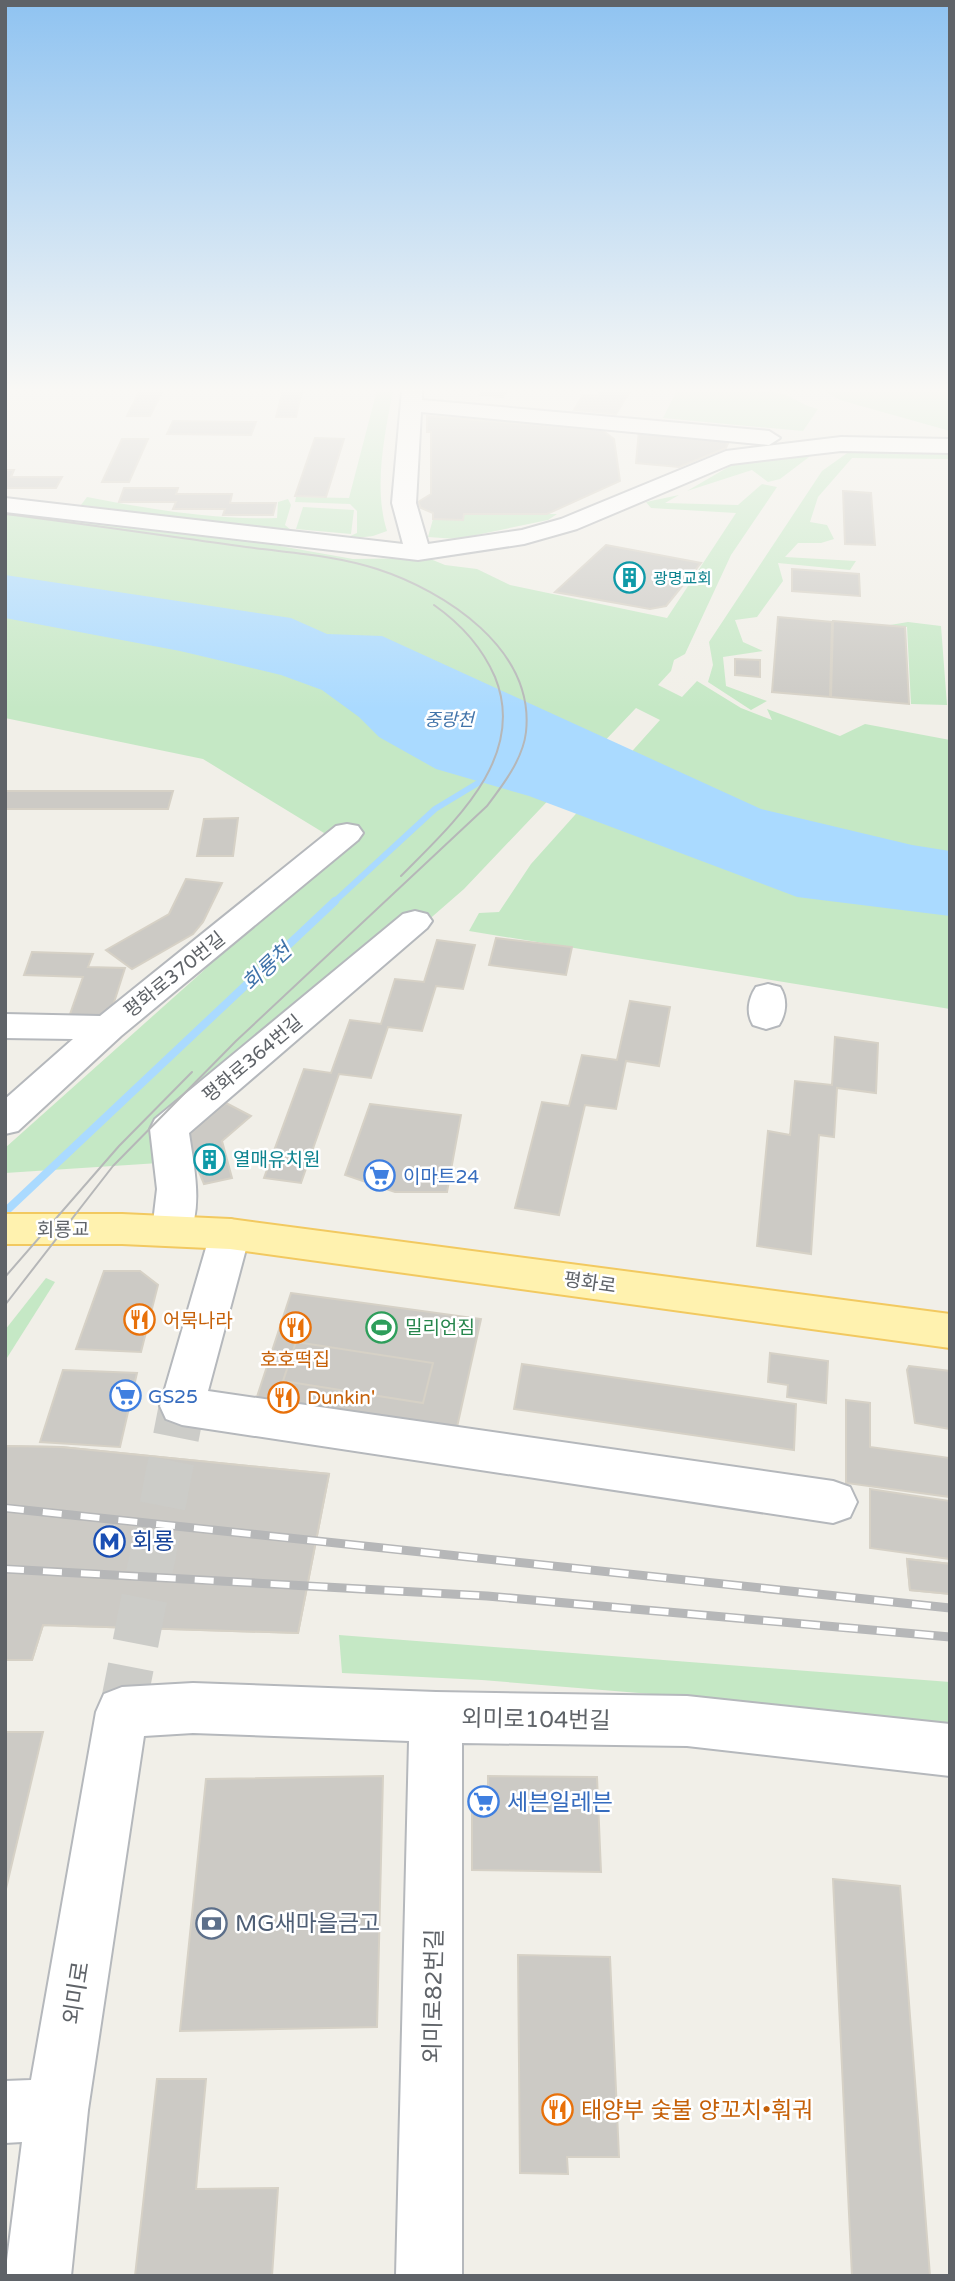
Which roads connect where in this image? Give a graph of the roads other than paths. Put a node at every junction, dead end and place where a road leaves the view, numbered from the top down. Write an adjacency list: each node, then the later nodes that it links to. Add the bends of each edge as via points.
1 (404, 496): 4 (street)
2 (635, 496): 4 (street, via 524,537)
3 (5, 505): 4 (street)
4 (418, 553)
5 (347, 833): 8 (street, 평화로370번길)
6 (415, 921): 12 (street, 평화로364번길, via 169,1129 177,1189)
7 (5, 1026): 8 (street)
8 (108, 1028): 9 (street, 평화로370번길)
9 (5, 1121)
10 (5, 1228): 11 (main road, 회룡교)
11 (122, 1229): 12 (main road, 평화로)
12 (173, 1231): 13 (main road, 평화로)
13 (230, 1234): 14 (main road, 평화로); 15 (street, via 182,1406)
14 (950, 1331)
15 (833, 1502)
16 (121, 1712): 17 (street, 외미로104번길, via 193,1708); 19 (street, 외미로)
17 (436, 1717): 18 (street, 외미로104번길, via 687,1721); 21 (street, 외미로82번길)
18 (950, 1750)
19 (31, 2111): 20 (street, 외미로)
20 (38, 2276)
21 (429, 2276)

